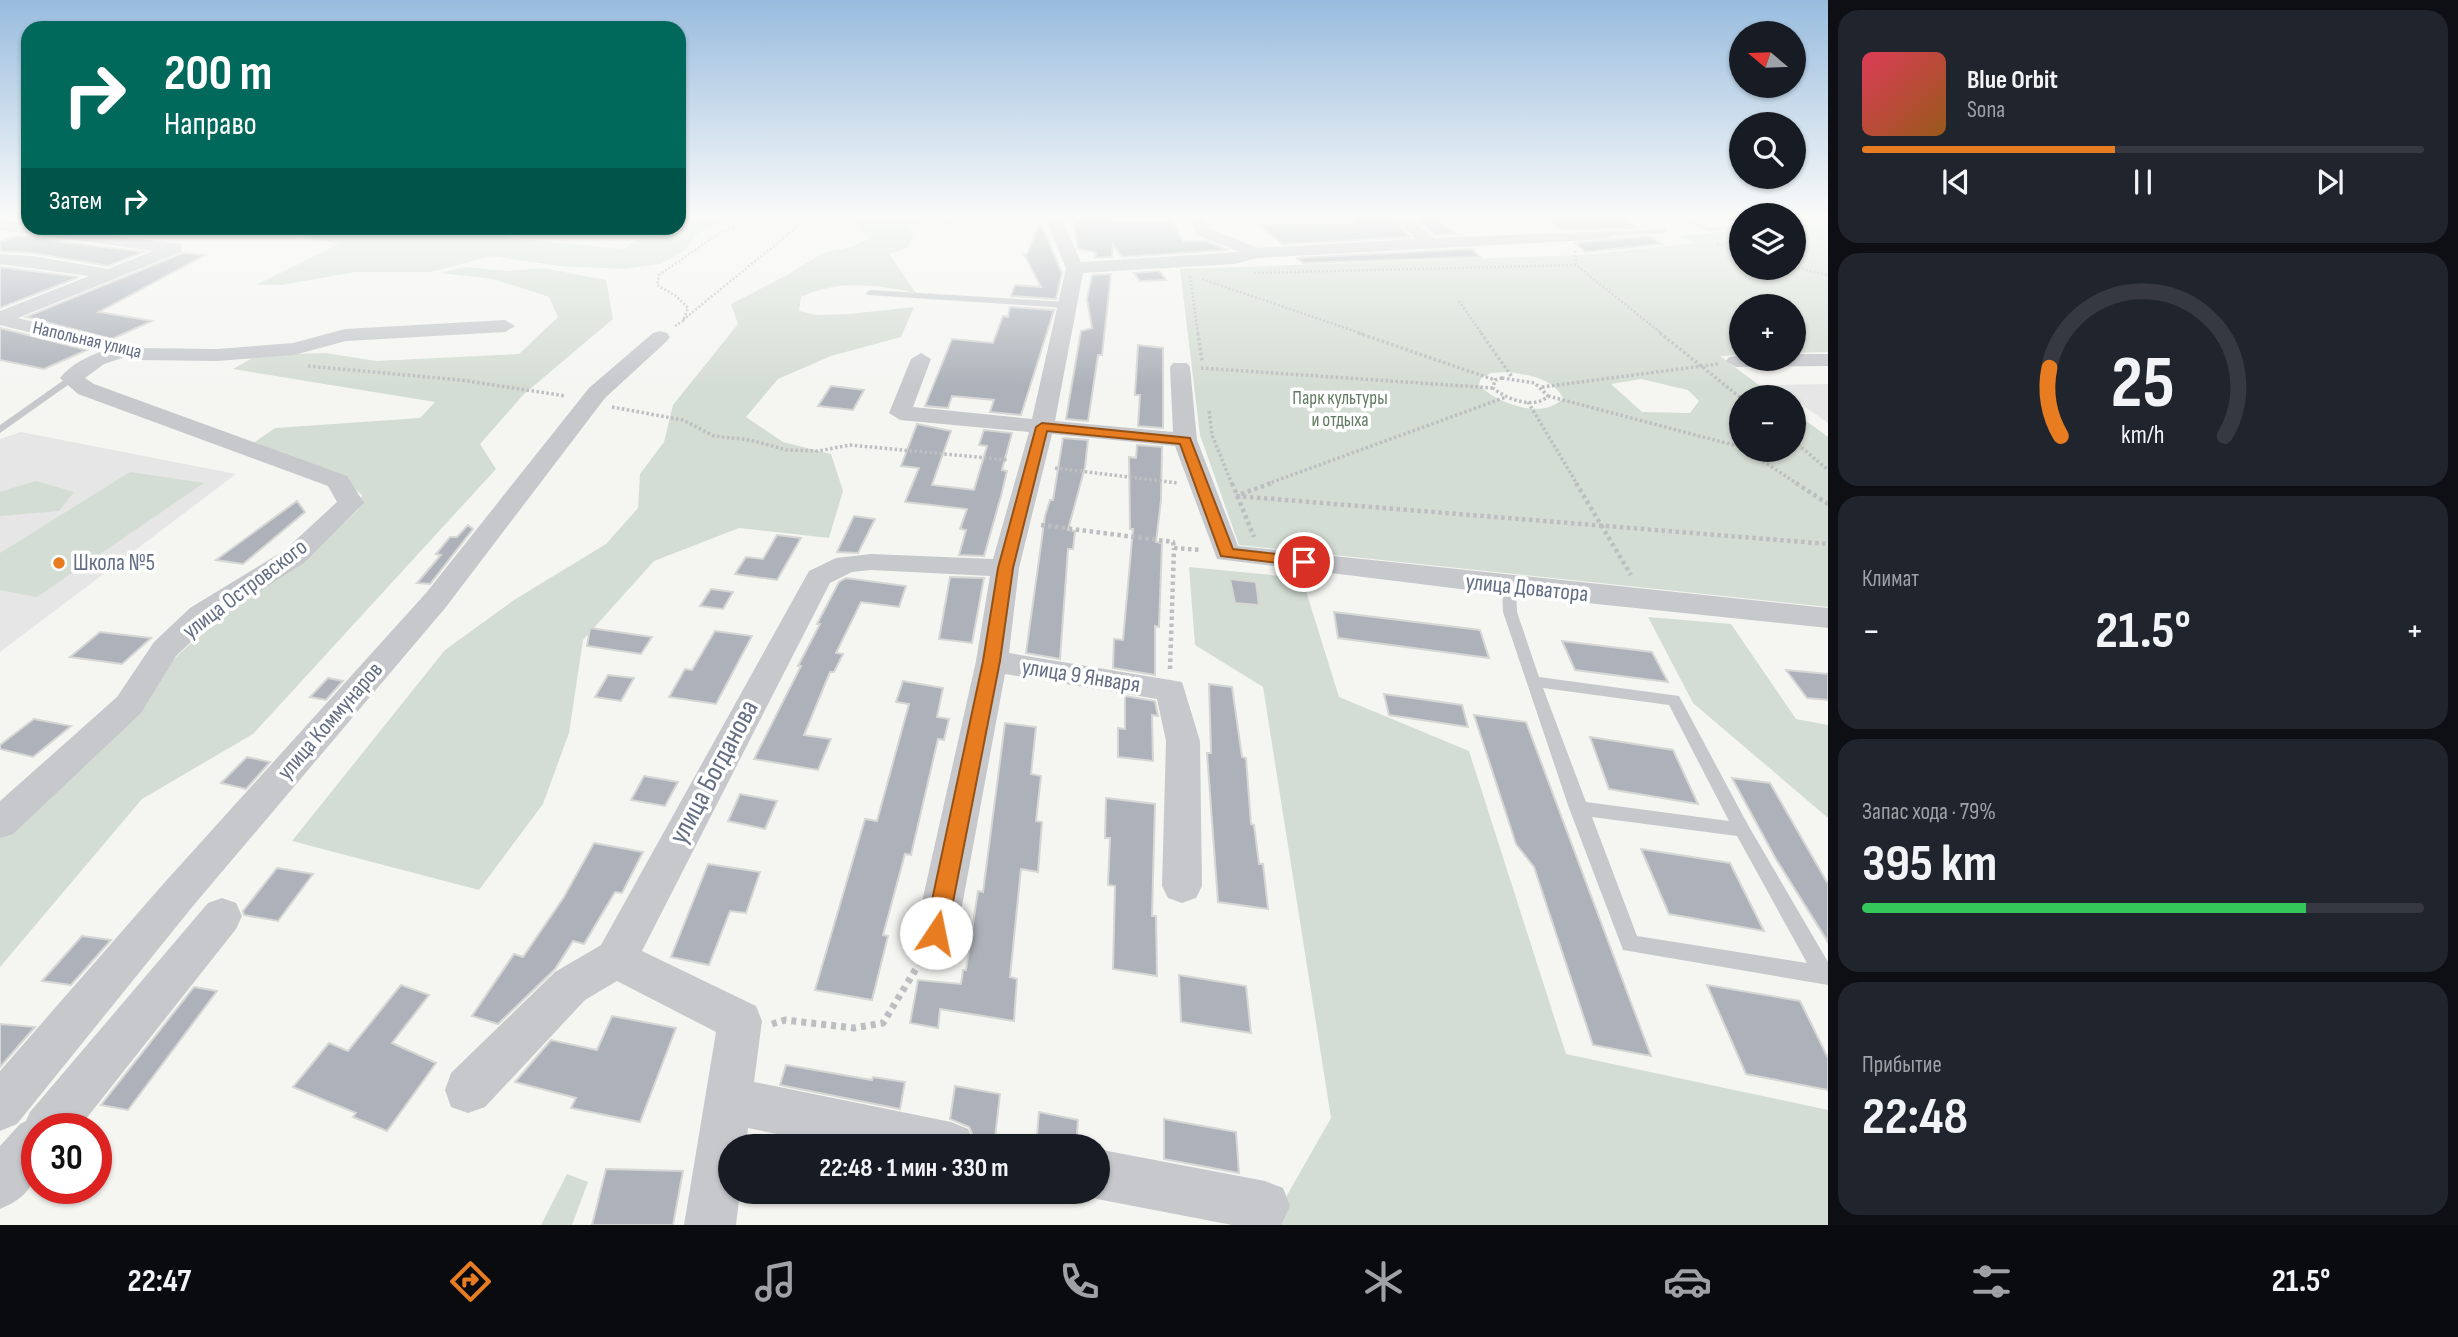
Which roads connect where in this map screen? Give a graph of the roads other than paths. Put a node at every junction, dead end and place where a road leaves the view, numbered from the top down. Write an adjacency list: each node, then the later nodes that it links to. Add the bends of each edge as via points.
1 (104, 273): 3 (street)
2 (1074, 273): 5 (street)
3 (109, 274): 6 (street)
4 (870, 292): 5 (lane)
5 (1067, 305): 15 (street)
6 (0, 319): 9 (street, Напольная улица)
7 (505, 326): 9 (street, Напольная улица, via 345,335 294,349 217,355)
8 (671, 329): 33 (street, улица Коммунаров, via 589,403 436,600)
9 (125, 350): 14 (street, via 97,360)
10 (921, 359): 15 (street, via 900,413)
11 (1806, 360): 12 (street)
12 (1828, 360)
13 (1180, 367): 17 (street)
14 (71, 378): 16 (lane); 24 (street, улица Островского, via 86,389 338,481 351,503 295,556 201,615 165,649 129,705)
15 (1042, 427): 17 (street); 18 (street)
16 (0, 430)
17 (1185, 440): 19 (street, улица Доватора, via 1227,553)
18 (1005, 568): 21 (street); 29 (street, улица Богданова, via 871,562 846,564 819,577)
19 (1509, 586): 20 (street, улица Доватора); 22 (lane, via 1510,612)
20 (1828, 618)
21 (992, 661): 26 (street, улица 9 Января, via 1171,690 1182,741); 28 (street)
22 (1533, 681): 23 (lane); 25 (lane, via 1674,700)
23 (1578, 808): 25 (lane); 30 (lane, via 1630,944)
24 (0, 823)
25 (1742, 830): 30 (lane)
26 (1182, 886)
27 (222, 916): 34 (street)
28 (936, 933)
29 (616, 958): 31 (street, via 570,986); 32 (street, via 740,1021)
30 (1827, 976)
31 (468, 1090)
32 (727, 1100): 35 (street); 40 (street)
33 (0, 1107)
34 (60, 1113)
35 (893, 1134)
36 (21, 1160): 38 (street)
37 (1110, 1176): 39 (street)
38 (0, 1184)
39 (1265, 1206)
40 (710, 1225)

